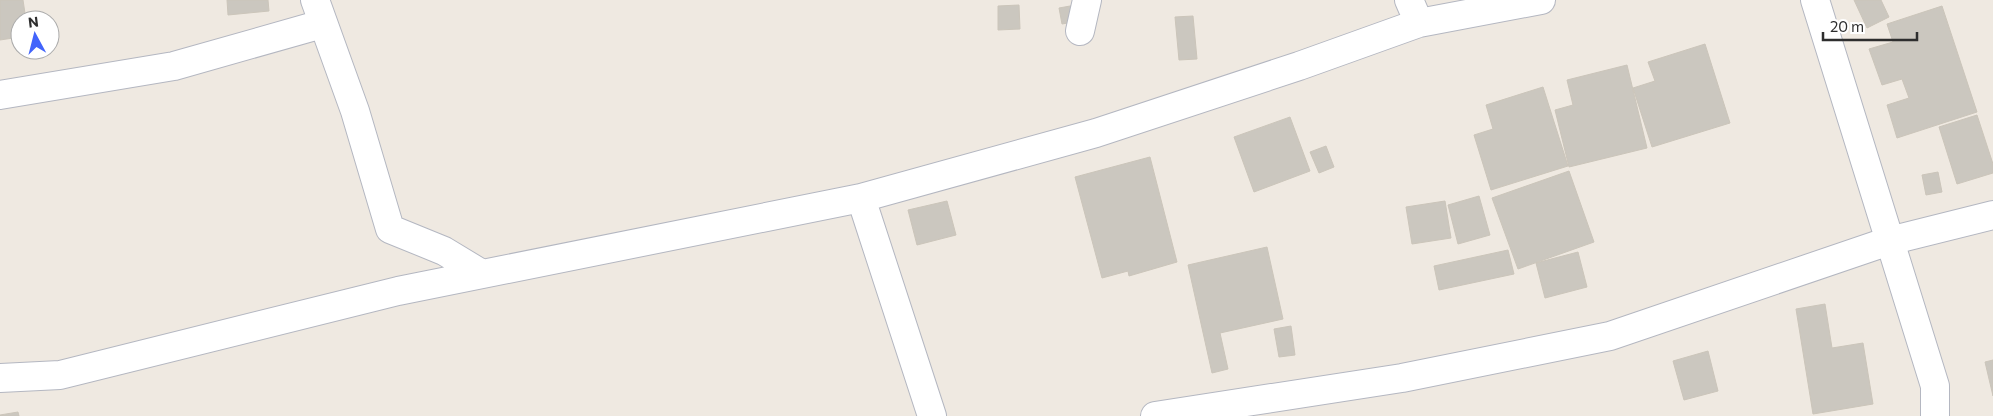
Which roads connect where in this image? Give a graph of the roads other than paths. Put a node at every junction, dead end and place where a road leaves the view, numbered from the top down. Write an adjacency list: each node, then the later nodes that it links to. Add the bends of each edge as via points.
1 (1087, 0): 6 (street)
2 (1541, 0): 4 (street)
3 (1815, 0): 10 (street)
4 (1414, 11): 8 (street, via 1299,66 1096,133)
5 (318, 12): 7 (street, via 174,66); 11 (street, via 355,111 390,229 444,251)
6 (1080, 30)
7 (0, 95)
8 (861, 198): 11 (street); 13 (street)
9 (1993, 215): 10 (street)
10 (1889, 241): 14 (street, via 1610,336 1402,378); 15 (street, via 1935,386)
11 (482, 274): 12 (street, via 398,291 60,375)
12 (0, 378)
13 (932, 416)
14 (1155, 416)
15 (1935, 416)

